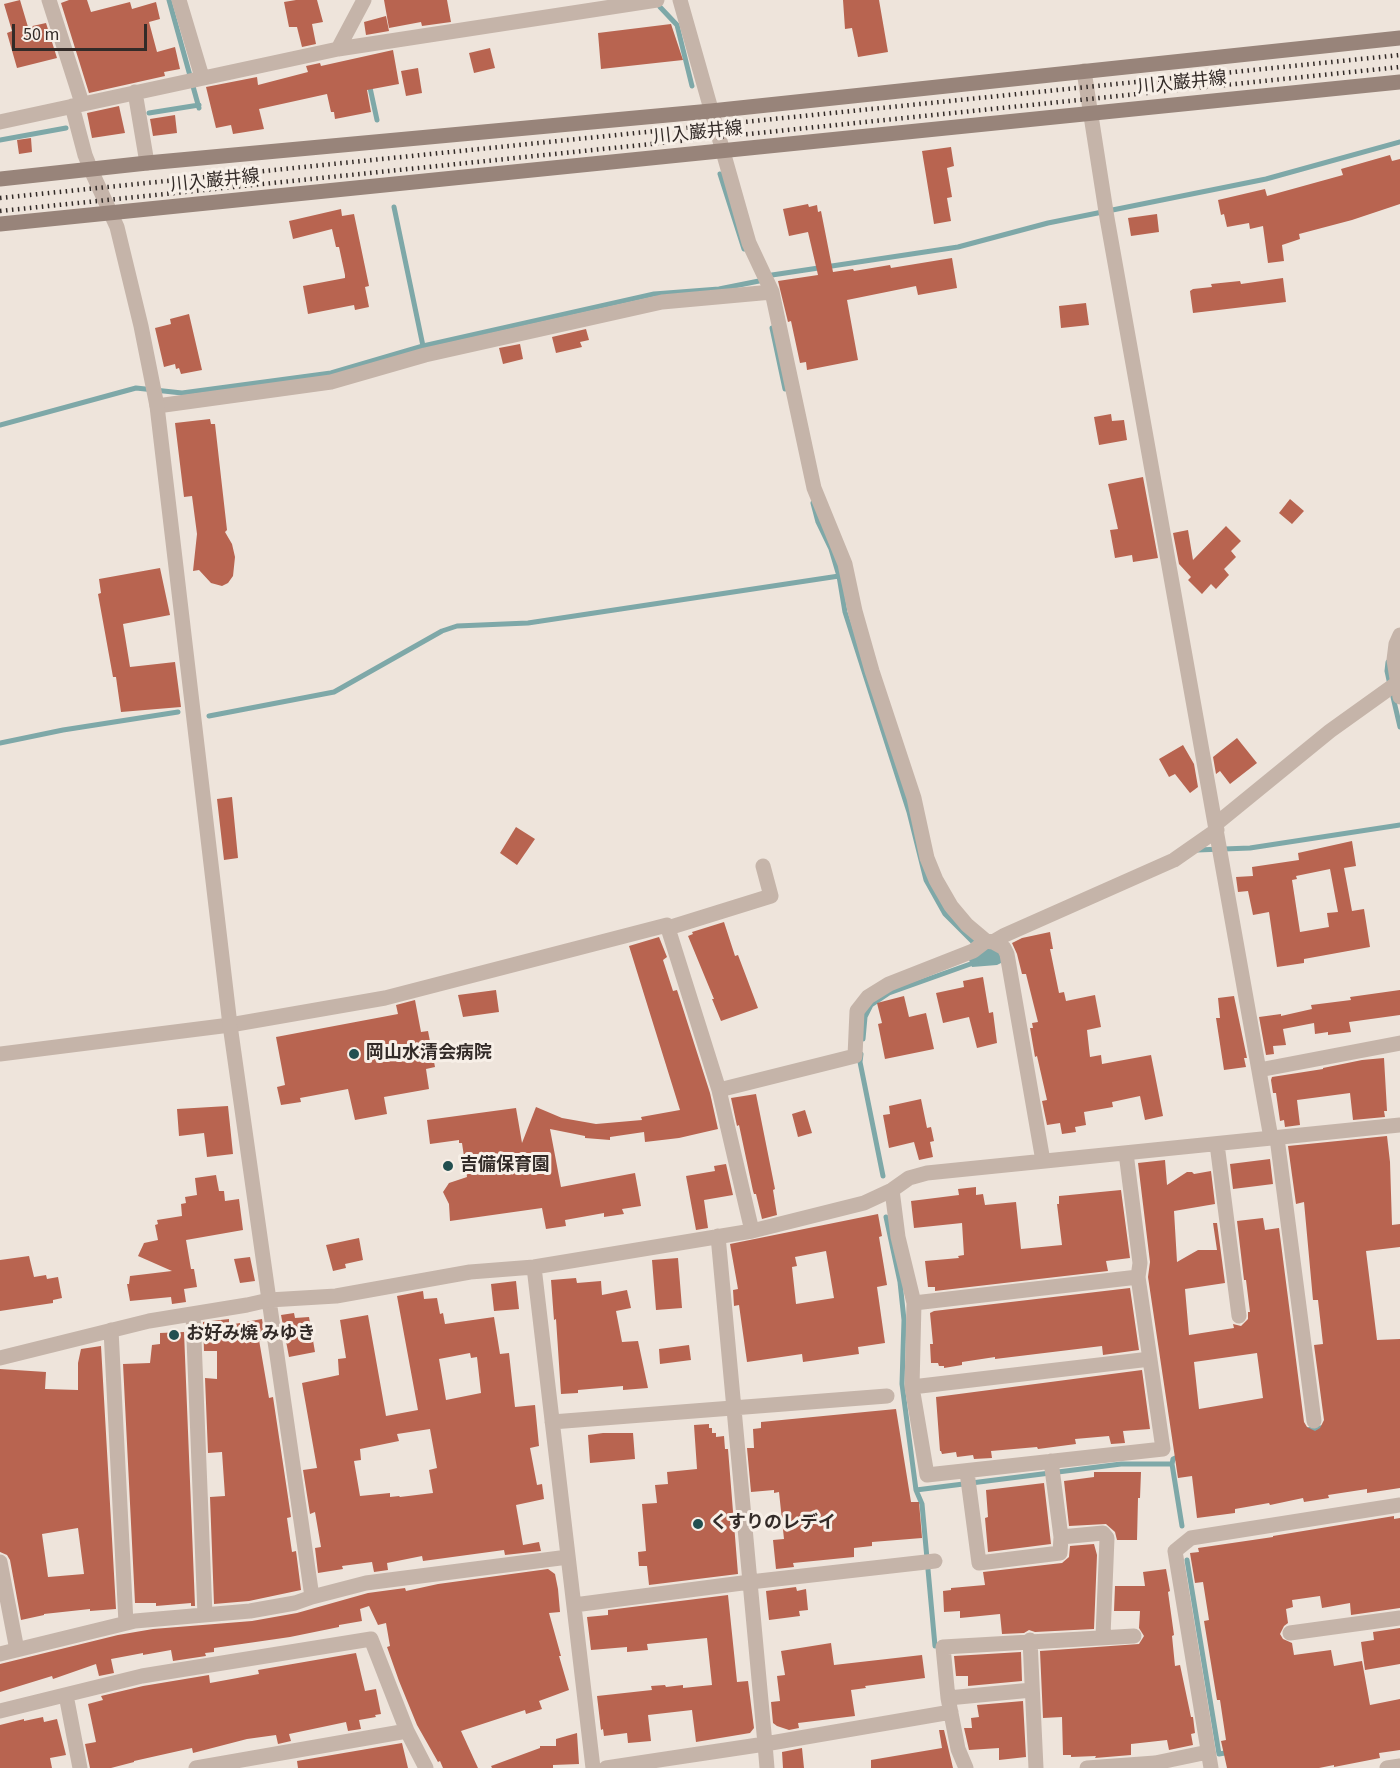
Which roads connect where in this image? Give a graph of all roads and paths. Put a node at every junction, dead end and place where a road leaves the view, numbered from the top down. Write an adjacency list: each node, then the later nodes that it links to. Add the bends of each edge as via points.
1 (49, 0): 12 (street)
2 (179, 0): 9 (street)
3 (364, 0): 7 (street)
4 (657, 0): 7 (street)
5 (680, 0): 13 (street)
6 (1400, 38): 8 (main road, 川入巌井線)
7 (338, 49): 9 (street)
8 (1084, 71): 13 (main road, 川入巌井線); 14 (street)
9 (195, 79): 11 (street)
10 (1400, 82): 14 (main road, 川入巌井線)
11 (135, 92): 12 (street); 17 (street)
12 (77, 105): 15 (street); 18 (street)
13 (711, 111): 16 (street); 17 (main road, 川入巌井線)
14 (1090, 113): 16 (main road, 川入巌井線); 26 (street)
15 (0, 122)
16 (723, 152): 20 (main road, 川入巌井線); 22 (street)
17 (147, 163): 18 (main road, 川入巌井線)
18 (91, 170): 19 (main road, 川入巌井線); 20 (street)
19 (0, 179)
20 (110, 212): 21 (main road, 川入巌井線); 23 (street, via 136,304)
21 (0, 224)
22 (765, 287): 23 (street, via 662,302 425,354 331,382); 29 (street, via 814,488 845,564 872,670 914,798 927,858 951,906)
23 (156, 402): 30 (street)
24 (1400, 635): 25 (street, via 1394,660)
25 (1395, 689): 26 (street, via 1330,731)
26 (1216, 827): 29 (street, via 1174,860); 33 (street)
27 (763, 866): 28 (street, via 771,896)
28 (668, 928): 30 (street, via 667,925 385,998); 34 (street)
29 (989, 945): 34 (street, via 889,984 868,997 857,1011 855,1056); 39 (street, via 1007,954)
30 (230, 1025): 32 (street); 45 (street)
31 (1400, 1043): 33 (street)
32 (0, 1054)
33 (1259, 1070): 36 (street)
34 (719, 1090): 41 (street)
35 (1400, 1125): 36 (street)
36 (1274, 1138): 37 (street); 55 (street)
37 (1217, 1144): 38 (street); 48 (street)
38 (1126, 1153): 39 (street); 44 (street, via 1140,1263)
39 (1043, 1161): 40 (street, via 927,1173 909,1178)
40 (892, 1190): 41 (street, via 864,1203); 46 (street, via 898,1237)
41 (752, 1231): 42 (street)
42 (718, 1236): 43 (street); 54 (street)
43 (534, 1267): 45 (street, via 470,1272 336,1296); 56 (street)
44 (1138, 1277): 46 (street); 51 (street)
45 (269, 1300): 47 (street); 65 (street)
46 (914, 1303): 52 (street)
47 (193, 1314): 49 (street); 67 (street)
48 (1239, 1316)
49 (111, 1330): 50 (street); 69 (street)
50 (0, 1358)
51 (1150, 1359): 52 (street); 57 (street, via 1163,1449)
52 (912, 1387): 58 (street, via 927,1475)
53 (887, 1396): 54 (street)
54 (734, 1407): 56 (street); 64 (street)
55 (1314, 1421)
56 (552, 1422): 61 (street)
57 (1052, 1469): 58 (street); 60 (street)
58 (968, 1479): 60 (street, via 979,1563 1060,1553)
59 (1400, 1504): 82 (street, via 1191,1538 1175,1551)
60 (1061, 1537): 71 (street, via 1103,1533 1107,1538)
61 (568, 1557): 65 (street, via 366,1583); 66 (street)
62 (930, 1561): 64 (street)
63 (0, 1562): 74 (street)
64 (750, 1582): 66 (street); 81 (street)
65 (312, 1597): 67 (street, via 250,1611)
66 (574, 1605): 87 (street)
67 (205, 1615): 69 (street)
68 (1400, 1618): 70 (street)
69 (126, 1623): 74 (street)
70 (1290, 1633)
71 (1103, 1636): 72 (street); 73 (street)
72 (1134, 1636)
73 (1030, 1640): 76 (street); 78 (street, via 943,1647)
74 (17, 1650): 75 (street)
75 (0, 1654)
76 (1032, 1690): 78 (street); 91 (street)
77 (66, 1695): 79 (street); 80 (street, via 142,1676 371,1639); 84 (street)
78 (950, 1705): 81 (street); 90 (street, via 958,1749)
79 (0, 1711)
80 (407, 1731): 85 (street); 86 (street)
81 (765, 1744): 88 (street); 89 (street)
82 (1208, 1752): 92 (street, via 1155,1763); 93 (street)
83 (1400, 1766): 94 (street)
84 (80, 1768)
85 (196, 1768)
86 (426, 1768)
87 (594, 1768)
88 (606, 1768)
89 (767, 1768)
90 (966, 1768)
91 (1036, 1768)
92 (1087, 1768)
93 (1211, 1768)
94 (1388, 1768)

